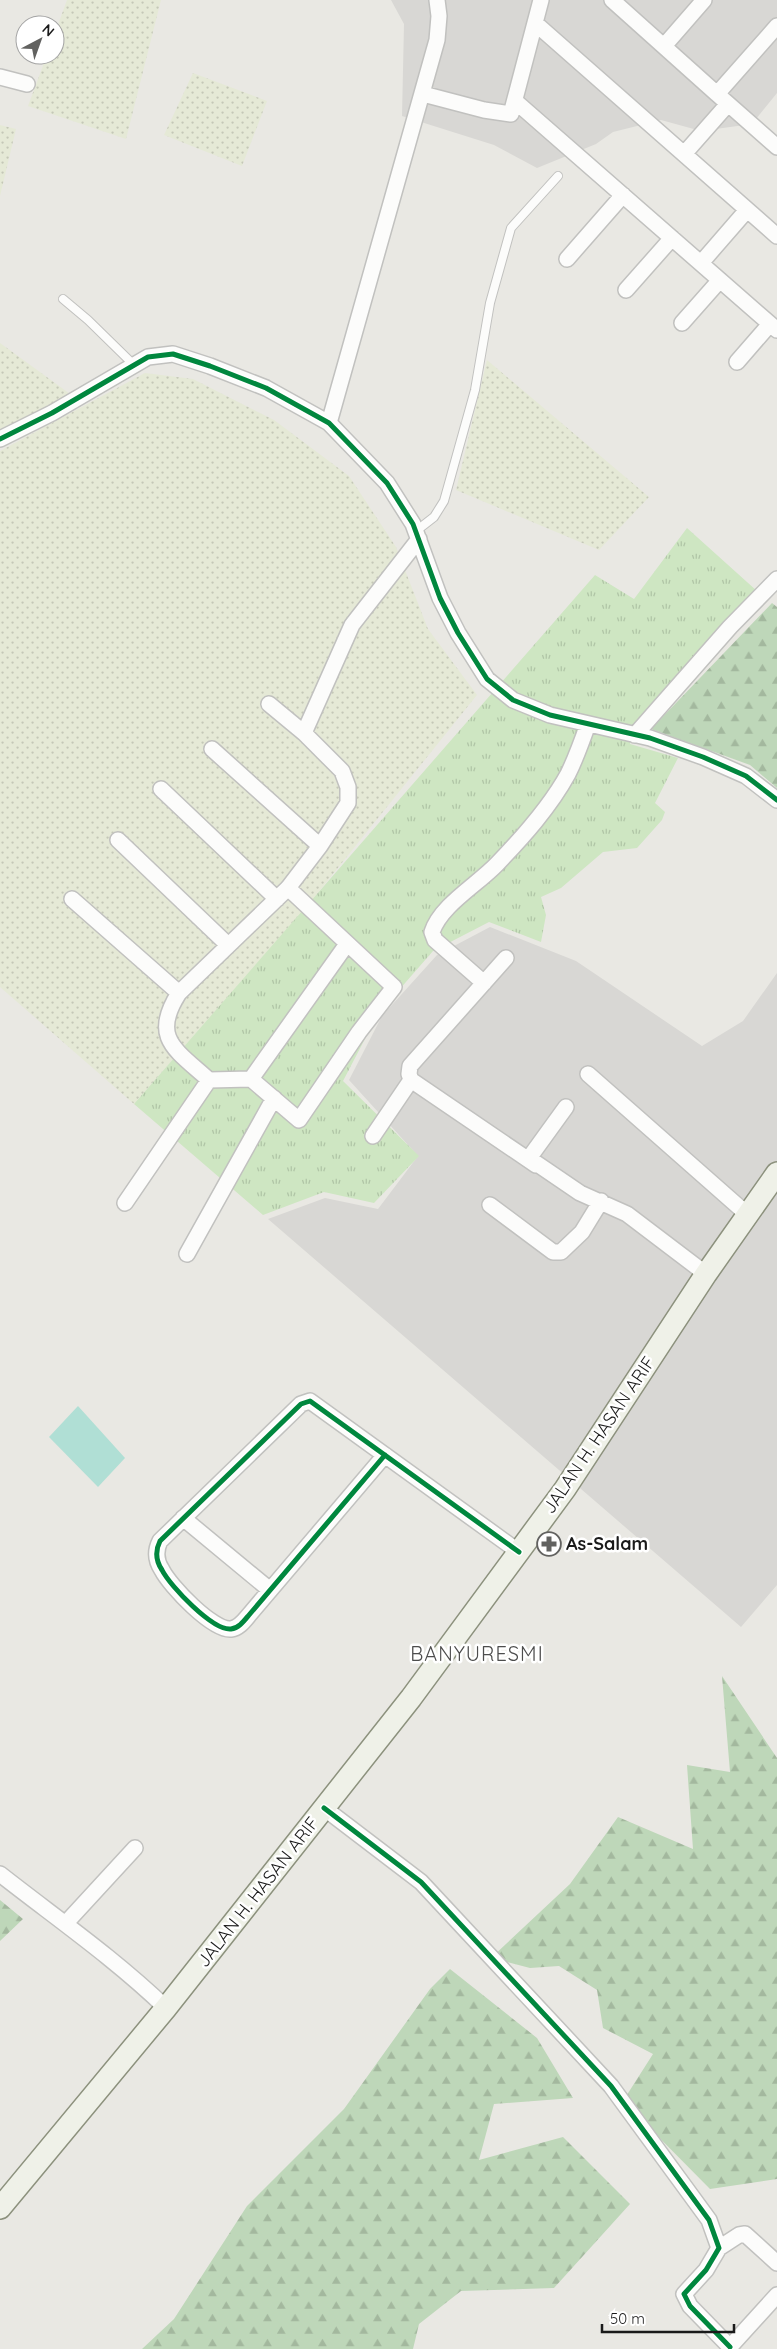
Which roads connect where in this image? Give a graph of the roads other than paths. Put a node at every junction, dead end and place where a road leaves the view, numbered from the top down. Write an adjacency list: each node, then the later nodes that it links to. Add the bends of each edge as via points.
1 (437, 0): 10 (street, via 437,40)
2 (541, 0): 5 (street)
3 (612, 0): 7 (street)
4 (704, 0): 7 (street)
5 (535, 23): 12 (street); 14 (street)
6 (777, 26): 11 (street)
7 (664, 46): 11 (street)
8 (0, 77): 9 (street)
9 (27, 84)
10 (423, 94): 12 (street, via 511,114); 29 (street)
11 (722, 99): 13 (street); 14 (street)
12 (514, 101): 16 (street)
13 (777, 146)
14 (684, 154): 17 (street)
15 (558, 176): 31 (lane, via 510,228 490,303 475,390 444,500)
16 (623, 195): 19 (street); 20 (street)
17 (747, 210): 18 (street); 21 (street)
18 (777, 236)
19 (672, 238): 21 (street); 23 (street)
20 (567, 259)
21 (701, 263): 22 (street)
22 (720, 280): 25 (street); 26 (street)
23 (626, 290)
24 (63, 299): 28 (lane)
25 (682, 323)
26 (774, 327): 27 (street)
27 (737, 362)
28 (134, 365): 29 (street, via 148,357 173,354 266,388); 30 (street)
29 (329, 423): 31 (street, via 387,483)
30 (0, 439)
31 (417, 535): 34 (street, via 440,598 487,679 513,700 550,715); 35 (street, via 352,625)
32 (777, 579): 36 (street)
33 (269, 704): 35 (street)
34 (588, 724): 36 (street); 47 (street, via 568,773 548,806 496,864 445,909 435,922 432,932 435,940)
35 (304, 733): 41 (street, via 342,771 348,786 348,803)
36 (635, 735): 39 (street, via 703,757 746,776)
37 (212, 749): 41 (street)
38 (161, 789): 42 (street)
39 (777, 800)
40 (118, 840): 45 (street)
41 (320, 846): 42 (street)
42 (282, 894): 44 (street); 45 (street)
43 (72, 898): 48 (street)
44 (347, 944): 50 (street); 53 (street, via 394,987 299,1120)
45 (228, 945): 48 (street)
46 (506, 958): 47 (street)
47 (484, 983): 52 (street, via 410,1066)
48 (179, 993): 51 (street, via 166,1022 169,1044)
49 (588, 1074): 61 (street)
50 (251, 1079): 51 (street); 53 (street)
51 (209, 1080): 59 (street)
52 (411, 1080): 55 (street); 56 (street)
53 (274, 1098): 62 (street)
54 (566, 1107): 56 (street, via 532,1154)
55 (373, 1136)
56 (536, 1165): 58 (street, via 580,1194)
57 (775, 1180): 61 (main road, JALAN H. HASAN ARIF)
58 (601, 1201): 60 (street, via 582,1232 561,1252 553,1252); 63 (street, via 627,1214)
59 (125, 1204)
60 (490, 1205)
61 (748, 1214): 63 (main road, JALAN H. HASAN ARIF)
62 (187, 1254)
63 (706, 1274): 66 (main road, JALAN H. HASAN ARIF, via 565,1489)
64 (385, 1455): 65 (street, via 320,1406 307,1401); 66 (street); 67 (street)
65 (183, 1518): 67 (street); 67 (street, via 160,1541 156,1555 162,1570 189,1602 210,1620 229,1629 237,1627)
66 (519, 1552): 68 (main road, JALAN H. HASAN ARIF, via 411,1698)
67 (270, 1590)
68 (324, 1808): 72 (main road, JALAN H. HASAN ARIF); 74 (street, via 421,1882 611,2086 709,2220)
69 (135, 1848): 71 (street)
70 (0, 1874): 71 (street)
71 (66, 1923): 72 (street, via 137,1980)
72 (166, 2008): 73 (main road, JALAN H. HASAN ARIF)
73 (0, 2208)
74 (719, 2248): 75 (street, via 745,2234); 77 (street, via 706,2270 684,2294 690,2306)
75 (777, 2263)
76 (777, 2295): 77 (street)
77 (729, 2348)

